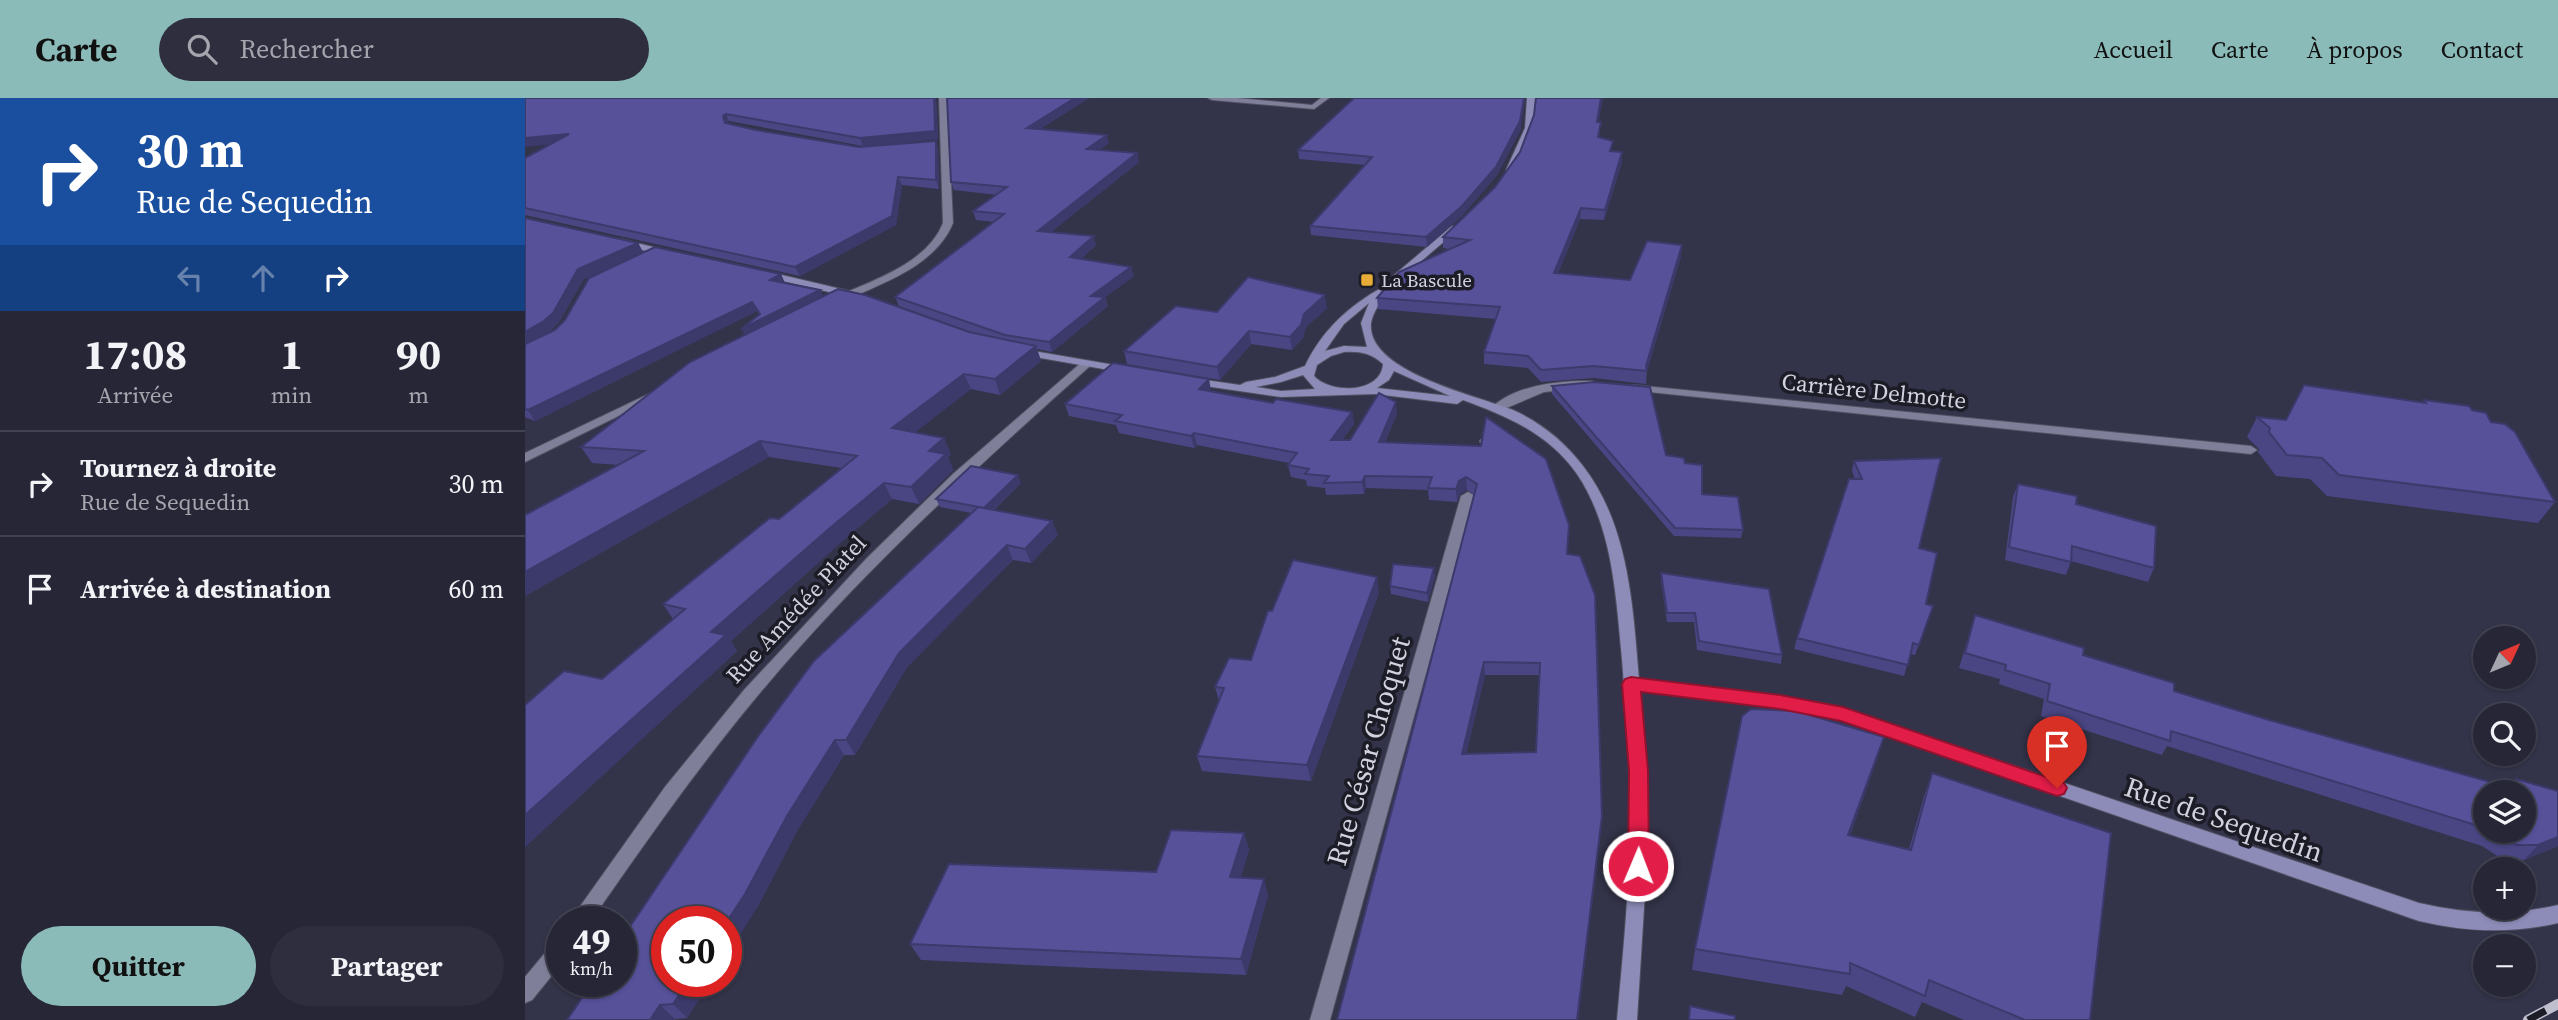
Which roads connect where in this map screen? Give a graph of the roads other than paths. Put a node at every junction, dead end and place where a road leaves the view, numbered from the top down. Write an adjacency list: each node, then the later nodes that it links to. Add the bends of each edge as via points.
1 (943, 98): 5 (street)
2 (1212, 98): 3 (street, via 1314,107)
3 (1325, 98)
4 (1531, 98): 7 (main road, via 1525,140)
5 (946, 143): 6 (street); 15 (street, via 948,223 941,240 905,266)
6 (932, 145)
7 (1503, 179)
8 (1461, 222): 14 (main road)
9 (605, 239): 10 (main road)
10 (659, 251): 11 (main road); 12 (street)
11 (672, 254)
12 (635, 262)
13 (748, 270): 15 (main road)
14 (1383, 290): 19 (main road, via 1365,325); 22 (main road, via 1335,326)
15 (850, 294): 16 (main road); 17 (street)
16 (871, 302)
17 (824, 307)
18 (1007, 350): 20 (main road)
19 (1379, 354): 21 (main road); 22 (main road, via 1343,349)
20 (1086, 363): 23 (main road); 36 (street, Rue Amédée Platel, via 872,561 760,684 671,792)
21 (1389, 363): 30 (main road, via 1380,382); 31 (main road, via 1414,378)
22 (1312, 364): 25 (main road, via 1256,384); 29 (main road, via 1308,376 1316,385)
23 (1139, 373)
24 (1179, 379): 25 (main road)
25 (1206, 384): 29 (main road, via 1281,394)
26 (1608, 385): 31 (street, via 1542,387)
27 (670, 387): 33 (street)
28 (1621, 387): 32 (street, Carrière Delmotte)
29 (1339, 391): 30 (main road)
30 (1353, 391): 31 (main road, via 1445,398)
31 (1497, 408): 35 (main road, via 1549,438 1585,478 1601,510 1625,606)
32 (2251, 450)
33 (525, 458)
34 (1468, 496): 40 (street, Rue César Choquet)
35 (1631, 684): 37 (main road, Rue de Sequedin, via 1843,714 2419,912 2484,923 2514,923); 41 (main road, via 1639,817)
36 (590, 906)
37 (2558, 914)
38 (546, 967): 39 (street)
39 (525, 993)
40 (1320, 1020)
41 (1627, 1020)

